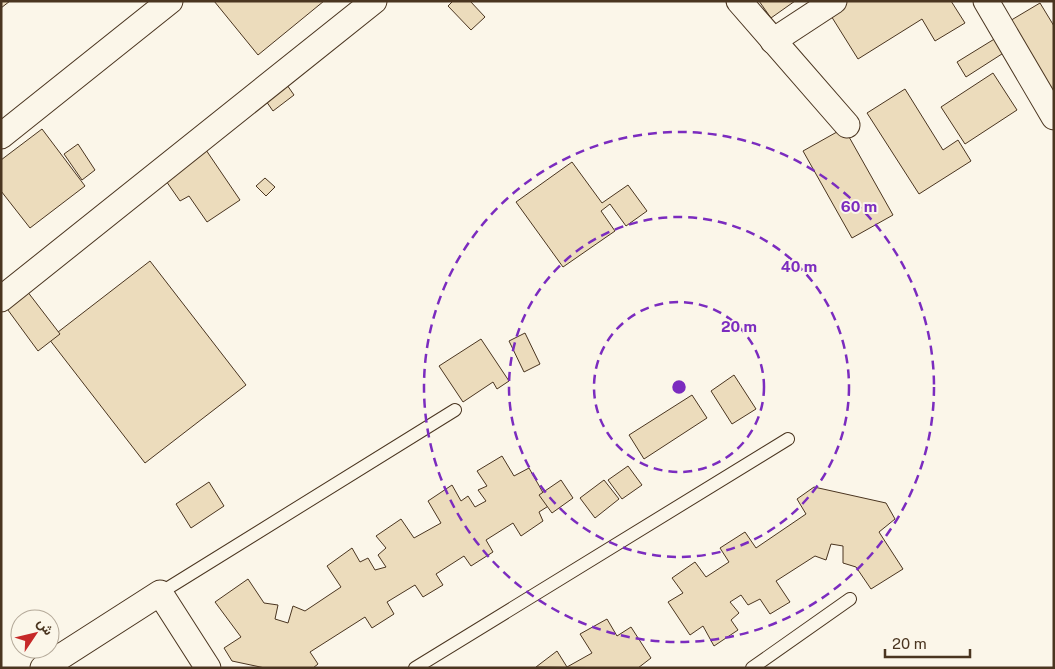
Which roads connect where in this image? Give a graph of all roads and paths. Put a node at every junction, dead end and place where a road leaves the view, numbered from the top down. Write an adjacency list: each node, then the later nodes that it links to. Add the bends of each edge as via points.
1 (170, 1): 9 (street)
2 (374, 1): 10 (street)
3 (738, 1): 6 (street)
4 (834, 1): 6 (street)
5 (986, 1): 7 (street)
6 (773, 41): 8 (street)
7 (1054, 117)
8 (847, 125)
9 (1, 136)
10 (1, 299)
11 (455, 410): 13 (lane)
12 (788, 438): 17 (lane)
13 (160, 593): 15 (street); 16 (street)
14 (850, 599): 18 (lane)
15 (43, 668)
16 (208, 668)
17 (415, 668)
18 (752, 668)

